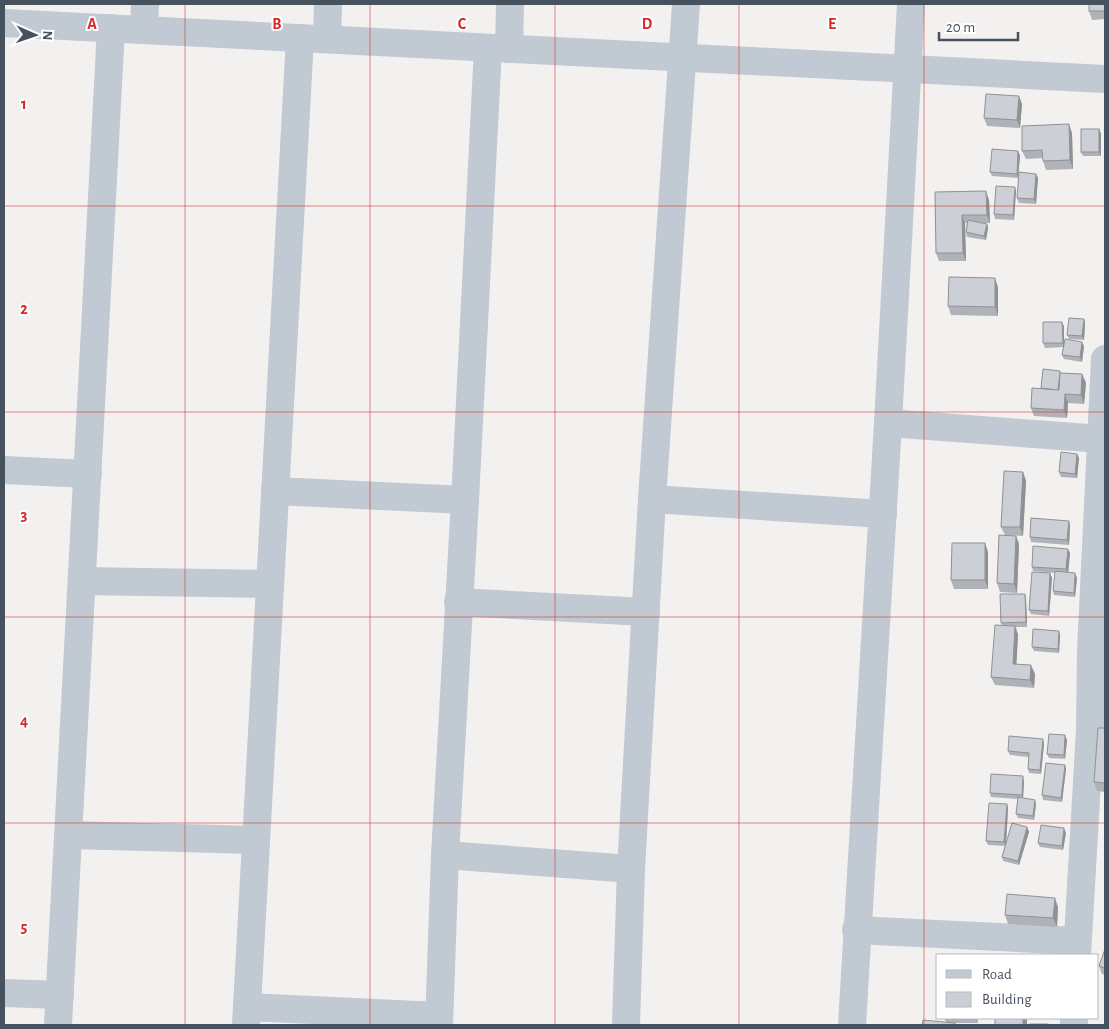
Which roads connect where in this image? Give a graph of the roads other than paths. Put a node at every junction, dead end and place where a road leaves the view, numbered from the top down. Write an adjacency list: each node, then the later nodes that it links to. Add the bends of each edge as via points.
1 (328, 4): 9 (street)
2 (510, 4): 10 (street)
3 (686, 4): 11 (street)
4 (911, 4): 12 (street)
5 (144, 17): 7 (street); 8 (street)
6 (4, 23): 7 (street)
7 (111, 28): 18 (street)
8 (300, 38): 9 (street); 19 (street)
9 (327, 39): 10 (street)
10 (498, 48): 11 (street); 21 (street)
11 (683, 58): 12 (street); 20 (street)
12 (907, 69): 13 (street); 15 (street)
13 (1105, 79)
14 (1105, 359): 16 (street)
15 (888, 423): 16 (street); 22 (street)
16 (1101, 439): 24 (street)
17 (4, 470): 18 (street)
18 (88, 474): 23 (street)
19 (275, 491): 21 (street); 25 (street)
20 (652, 499): 22 (street); 27 (street)
21 (465, 500): 26 (street)
22 (883, 514): 33 (street)
23 (82, 581): 25 (street); 29 (street)
24 (1100, 583): 28 (street, via 1091,651)
25 (270, 584): 30 (street)
26 (458, 602): 27 (street); 31 (street)
27 (646, 612): 32 (street)
28 (1098, 730): 34 (street)
29 (69, 835): 30 (street); 36 (street)
30 (256, 840): 37 (street)
31 (445, 855): 32 (street); 38 (street)
32 (631, 869): 40 (street)
33 (856, 930): 34 (street); 41 (street)
34 (1077, 948)
35 (4, 994): 36 (street)
36 (60, 995): 39 (street)
37 (247, 1016): 38 (street)
38 (439, 1021)
39 (58, 1025)
40 (626, 1025)
41 (852, 1025)

